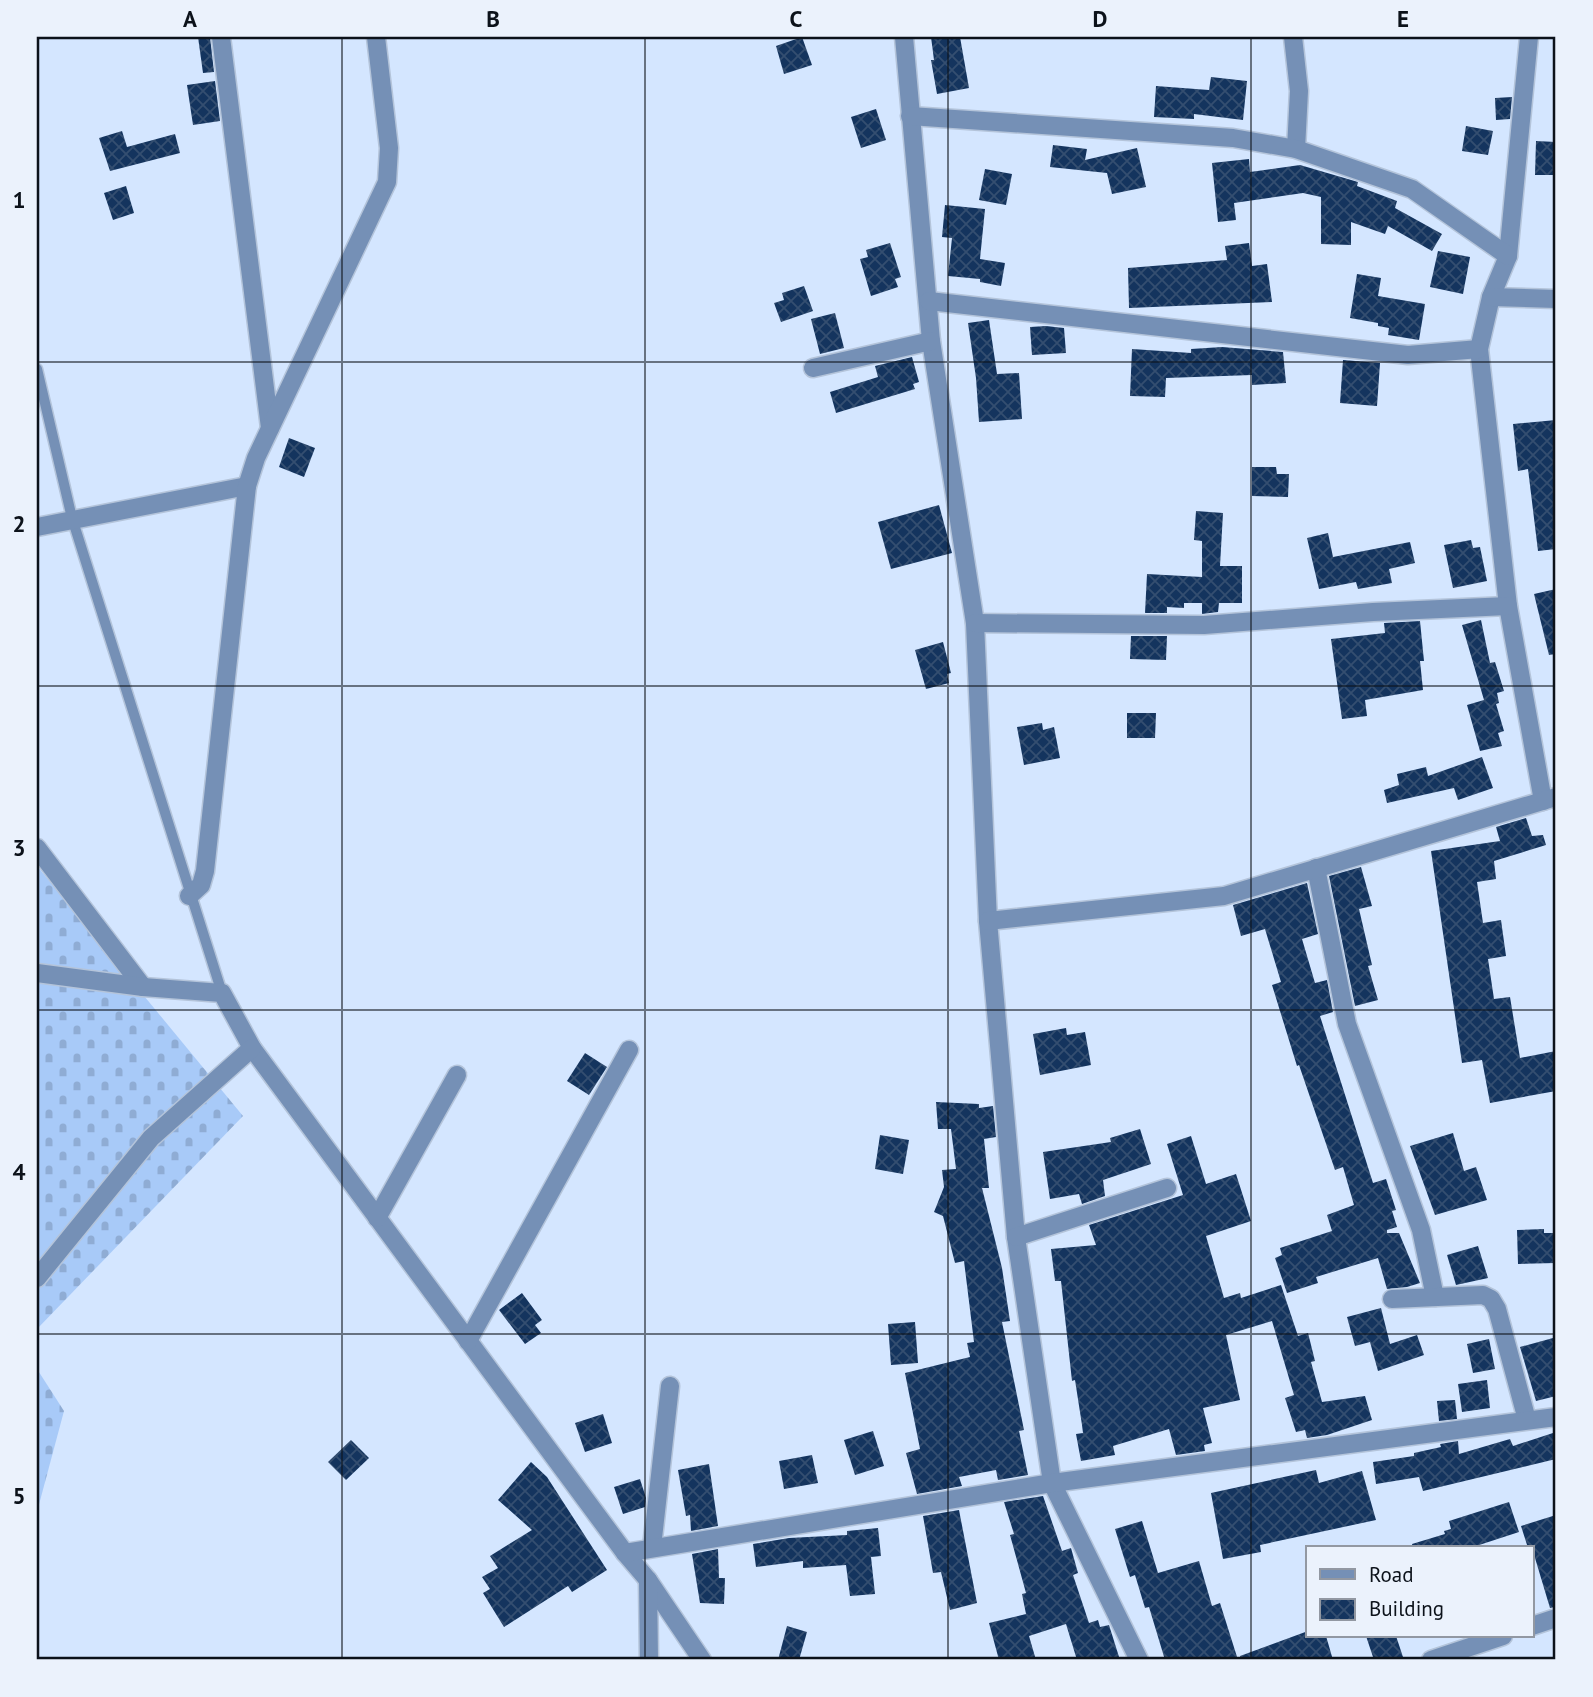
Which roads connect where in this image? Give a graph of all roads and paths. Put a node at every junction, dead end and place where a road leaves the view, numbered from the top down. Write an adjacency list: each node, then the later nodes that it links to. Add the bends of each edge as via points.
1 (221, 37): 16 (street)
2 (376, 37): 16 (street, via 389,148 387,183)
3 (904, 37): 6 (street)
4 (1293, 37): 7 (street, via 1299,91)
5 (1529, 37): 8 (street)
6 (909, 116): 7 (street, via 1233,138); 11 (street)
7 (1296, 149): 8 (street, via 1412,189)
8 (1508, 257): 9 (street)
9 (1492, 297): 10 (street); 13 (street)
10 (1556, 299)
11 (929, 300): 12 (street); 13 (street, via 1408,355)
12 (930, 341): 14 (street); 21 (street)
13 (1479, 348): 20 (street)
14 (813, 368)
15 (37, 369): 18 (lane)
16 (270, 428): 17 (street)
17 (247, 486): 18 (street); 25 (street, via 205,871 201,885)
18 (72, 518): 19 (street); 25 (lane)
19 (37, 527)
20 (1508, 606): 21 (street, via 1204,625); 22 (street)
21 (975, 622): 26 (street)
22 (1550, 799): 24 (street)
23 (37, 848): 28 (street)
24 (1316, 868): 26 (street, via 1224,896); 37 (street, via 1347,1024 1421,1230)
25 (189, 896): 29 (lane)
26 (988, 921): 35 (street)
27 (37, 973): 28 (street)
28 (143, 987): 29 (street)
29 (222, 993): 30 (street)
30 (252, 1048): 34 (street); 36 (street, via 151,1138)
31 (629, 1050): 39 (street)
32 (457, 1075): 34 (street)
33 (1167, 1188): 35 (street)
34 (377, 1218): 39 (street)
35 (1016, 1237): 43 (street)
36 (37, 1278)
37 (1435, 1297): 38 (street); 42 (street, via 1483,1295 1491,1299)
38 (1392, 1299)
39 (468, 1341): 45 (street)
40 (670, 1386): 44 (street)
41 (1556, 1417): 42 (street)
42 (1527, 1420): 43 (street)
43 (1052, 1483): 44 (street); 52 (street)
44 (652, 1547): 45 (street)
45 (625, 1553): 46 (street)
46 (648, 1580): 50 (street); 51 (street)
47 (1556, 1618): 48 (street)
48 (1534, 1625)
49 (1497, 1638): 53 (street)
50 (649, 1660)
51 (702, 1660)
52 (1139, 1660)
53 (1431, 1660)

